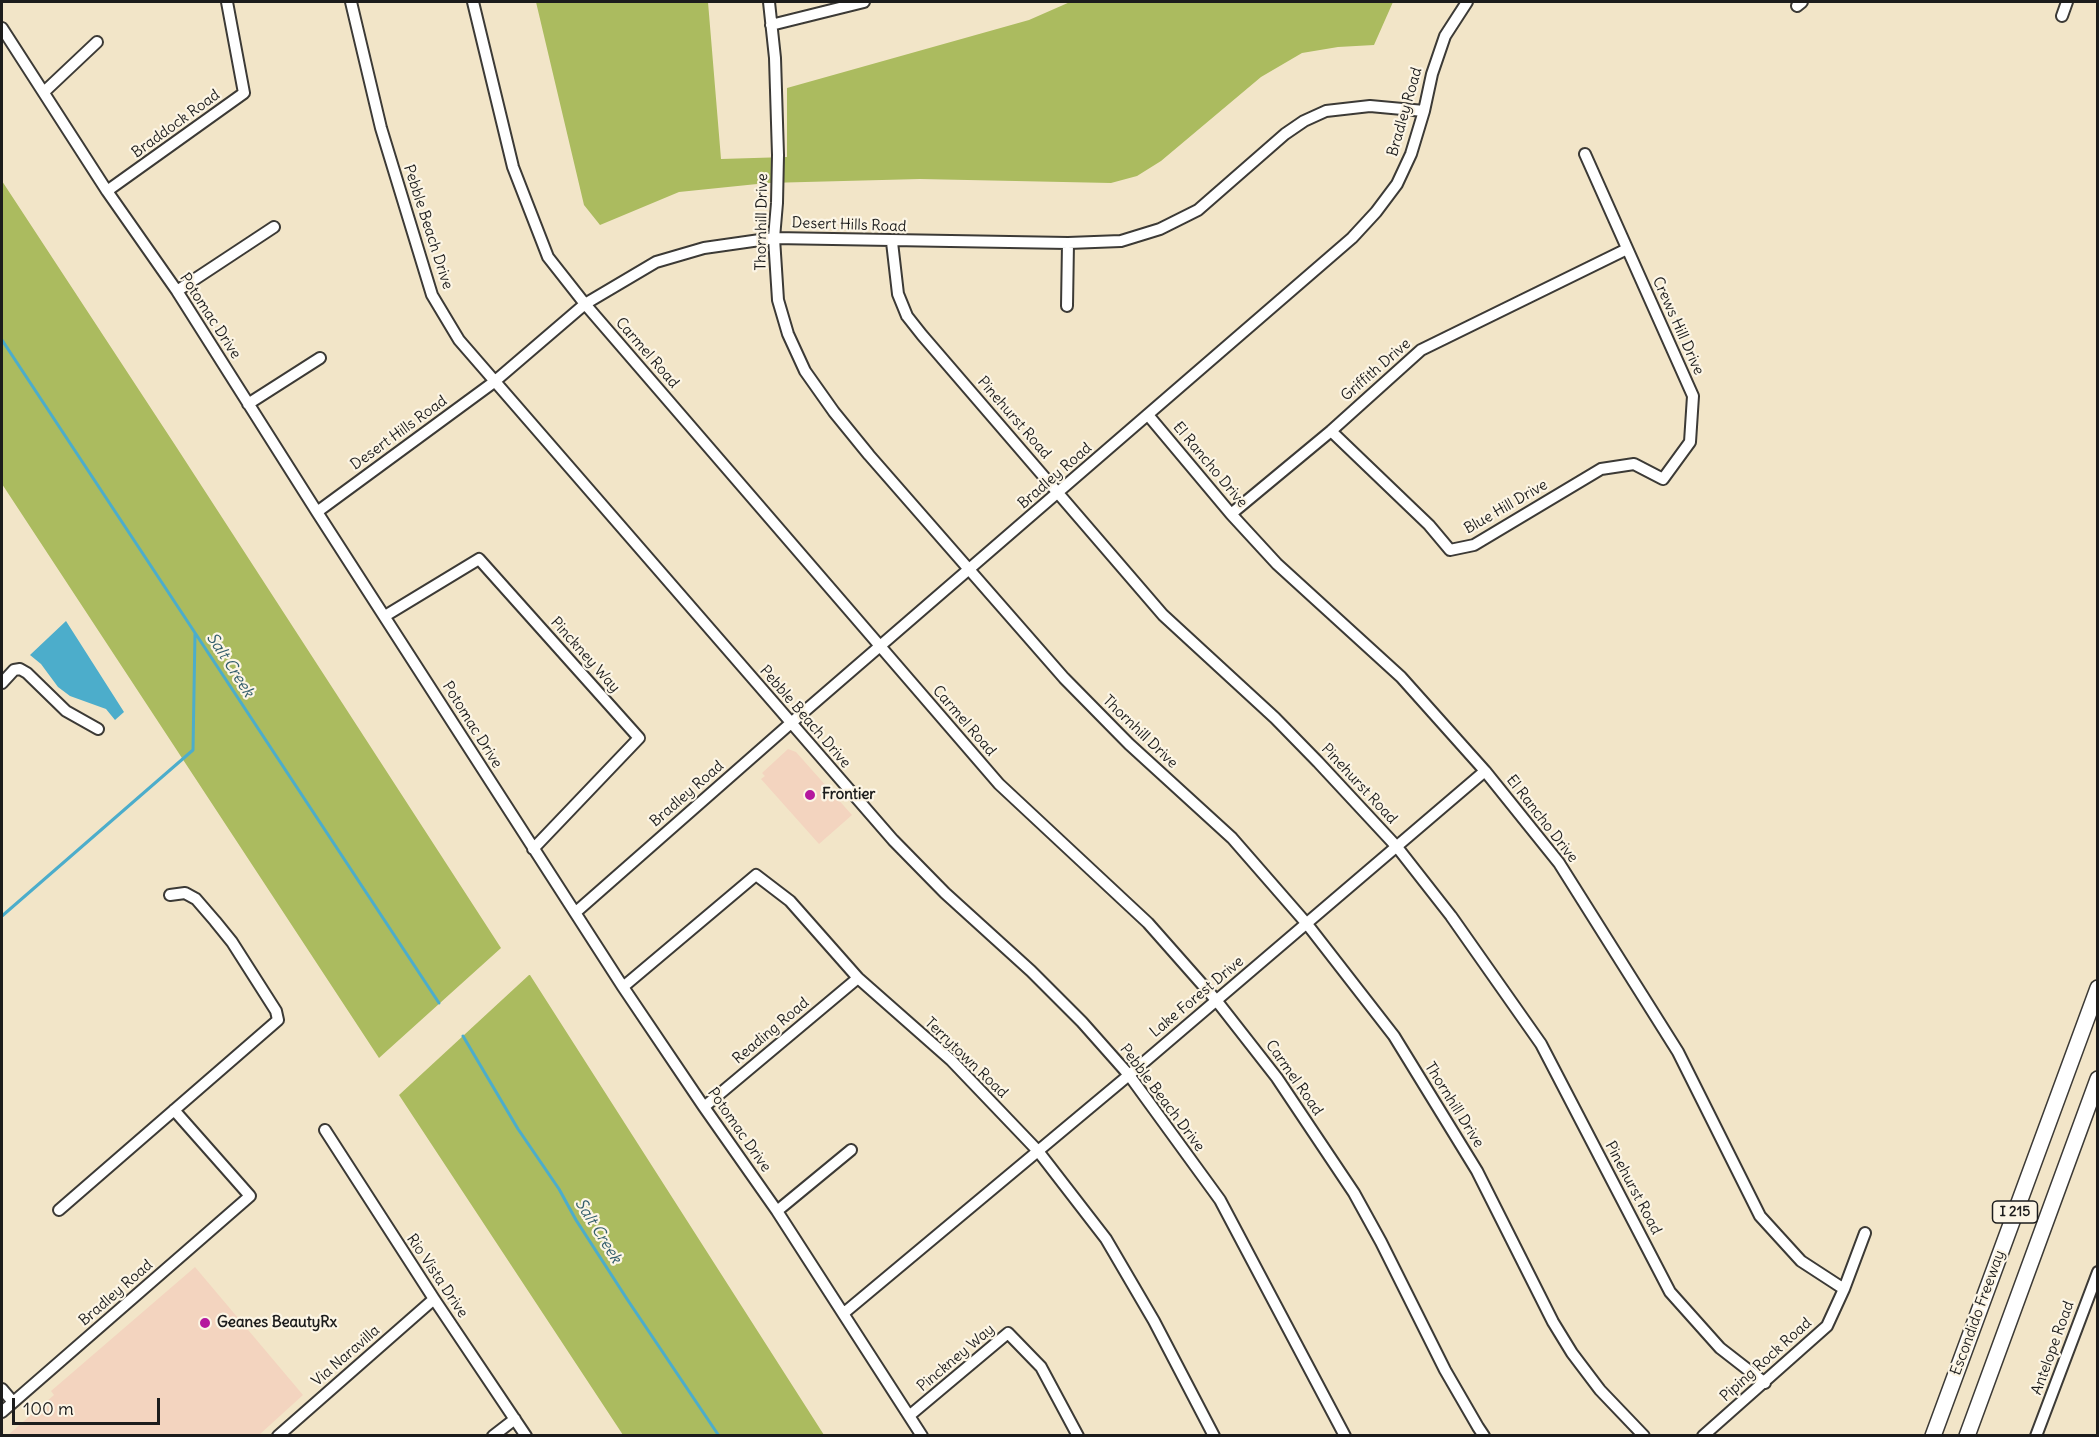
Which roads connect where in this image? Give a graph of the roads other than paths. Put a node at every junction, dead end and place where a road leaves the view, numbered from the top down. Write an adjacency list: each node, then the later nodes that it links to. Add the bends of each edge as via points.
1 (227, 2): 15 (street, Braddock Road, via 244,93)
2 (351, 2): 25 (street, Pebble Beach Drive, via 381,128 432,295 459,340)
3 (473, 2): 22 (street, Carmel Road, via 513,167 548,257)
4 (769, 2): 9 (street, Thornhill Drive)
5 (864, 2): 9 (street)
6 (1467, 2): 13 (street, Bradley Road, via 1445,36)
7 (2067, 2): 8 (street)
8 (2062, 16)
9 (771, 25): 17 (street, Thornhill Drive, via 778,155)
10 (2, 28): 12 (street, Potomac Drive)
11 (97, 42): 12 (street)
12 (44, 92): 15 (street, Potomac Drive)
13 (1424, 111): 19 (street, Desert Hills Road, via 1370,106 1326,111 1285,134 1198,210 1160,229 1121,241); 27 (street, Bradley Road, via 1412,153 1397,184 1376,212 1352,238)
14 (1585, 154): 20 (street, Crews Hill Drive)
15 (107, 191): 21 (street, Potomac Drive)
16 (274, 227): 21 (street)
17 (774, 238): 18 (street, Desert Hills Road); 22 (street, Desert Hills Road, via 704,248 656,262); 33 (street, Thornhill Drive, via 778,300 805,371 869,455)
18 (891, 242): 19 (street, Desert Hills Road); 30 (street, Pinehurst Road, via 898,294 907,316)
19 (1068, 243): 23 (street)
20 (1627, 249): 28 (street, Griffith Drive, via 1421,350); 29 (street, Crews Hill Drive, via 1693,396 1690,442)
21 (177, 291): 26 (street, Potomac Drive)
22 (585, 304): 25 (street, Desert Hills Road); 35 (street, Carmel Road)
23 (1067, 306)
24 (320, 358): 26 (street)
25 (494, 382): 31 (street, Desert Hills Road); 37 (street, Pebble Beach Drive)
26 (248, 404): 31 (street, Potomac Drive)
27 (1148, 415): 30 (street, Bradley Road); 32 (street, El Rancho Drive)
28 (1331, 431): 29 (street, Blue Hill Drive, via 1450,550 1474,545 1601,469 1634,464); 32 (street, Griffith Drive)
29 (1663, 479)
30 (1059, 492): 33 (street, Bradley Road); 40 (street, Pinehurst Road, via 1163,615 1275,718)
31 (317, 512): 34 (street, Potomac Drive)
32 (1231, 514): 39 (street, El Rancho Drive, via 1277,564 1401,677)
33 (969, 569): 35 (street, Bradley Road); 44 (street, Thornhill Drive, via 1064,678 1232,838)
34 (385, 616): 41 (street, Potomac Drive); 41 (street, Pinckney Way, via 479,559 639,738)
35 (880, 646): 37 (street, Bradley Road); 48 (street, Carmel Road, via 999,784 1148,923)
36 (2, 683): 38 (street, via 20,669 66,711)
37 (790, 723): 43 (street, Bradley Road); 49 (street, Pebble Beach Drive, via 892,840 1031,971)
38 (98, 729)
39 (1485, 771): 40 (street, Lake Forest Drive); 60 (street, El Rancho Drive, via 1559,862 1678,1052 1760,1216 1802,1261)
40 (1397, 847): 44 (street, Lake Forest Drive); 63 (street, Pinehurst Road, via 1541,1044 1670,1292 1720,1348)
41 (533, 849): 43 (street, Potomac Drive)
42 (170, 895): 52 (street, via 185,893 196,899 232,942 278,1020)
43 (576, 912): 46 (street, Potomac Drive)
44 (1307, 924): 48 (street, Lake Forest Drive); 77 (street, Thornhill Drive, via 1400,1045 1477,1171 1572,1353 1600,1390)
45 (858, 978): 46 (street, Terrytown Road, via 790,901 756,875); 51 (street, Reading Road); 55 (street, Terrytown Road, via 951,1060)
46 (623, 987): 51 (street, Potomac Drive)
47 (2097, 988): 79 (highway, Escondido Freeway / I 215)
48 (1216, 1000): 49 (street, Lake Forest Drive); 76 (street, Carmel Road, via 1277,1078 1354,1193 1445,1370)
49 (1129, 1075): 55 (street, Lake Forest Drive); 75 (street, Pebble Beach Drive, via 1220,1200)
50 (2097, 1079): 80 (highway, I 215)
51 (704, 1107): 57 (street, Potomac Drive)
52 (174, 1110): 56 (street); 65 (street, Bradley Road, via 250,1196)
53 (326, 1131): 61 (street, Rio Vista Drive)
54 (851, 1150): 57 (street)
55 (1038, 1151): 62 (street, Lake Forest Drive); 74 (street, Terrytown Road, via 1106,1239)
56 (59, 1210)
57 (777, 1211): 62 (street, Potomac Drive)
58 (1865, 1233): 60 (street, Piping Rock Road)
59 (2097, 1272): 81 (street, Antelope Road)
60 (1844, 1289): 63 (street, Piping Rock Road, via 1827,1326)
61 (434, 1299): 68 (street, Rio Vista Drive); 69 (street, Via Naravilla)
62 (844, 1313): 67 (street, Potomac Drive)
63 (1765, 1383): 78 (street, Piping Rock Road)
64 (2, 1389): 65 (street)
65 (13, 1402): 66 (street, Bradley Road)
66 (2, 1412)
67 (909, 1416): 72 (street, Potomac Drive); 73 (street, Pinckney Way, via 1008,1333 1041,1367)
68 (516, 1419): 70 (street); 71 (street, Rio Vista Drive)
69 (278, 1436)
70 (493, 1436)
71 (526, 1436)
72 (922, 1436)
73 (1078, 1436)
74 (1214, 1436)
75 (1345, 1436)
76 (1484, 1436)
77 (1644, 1436)
78 (1703, 1436)
79 (1933, 1436)
80 (1967, 1436)
81 (2036, 1436)

